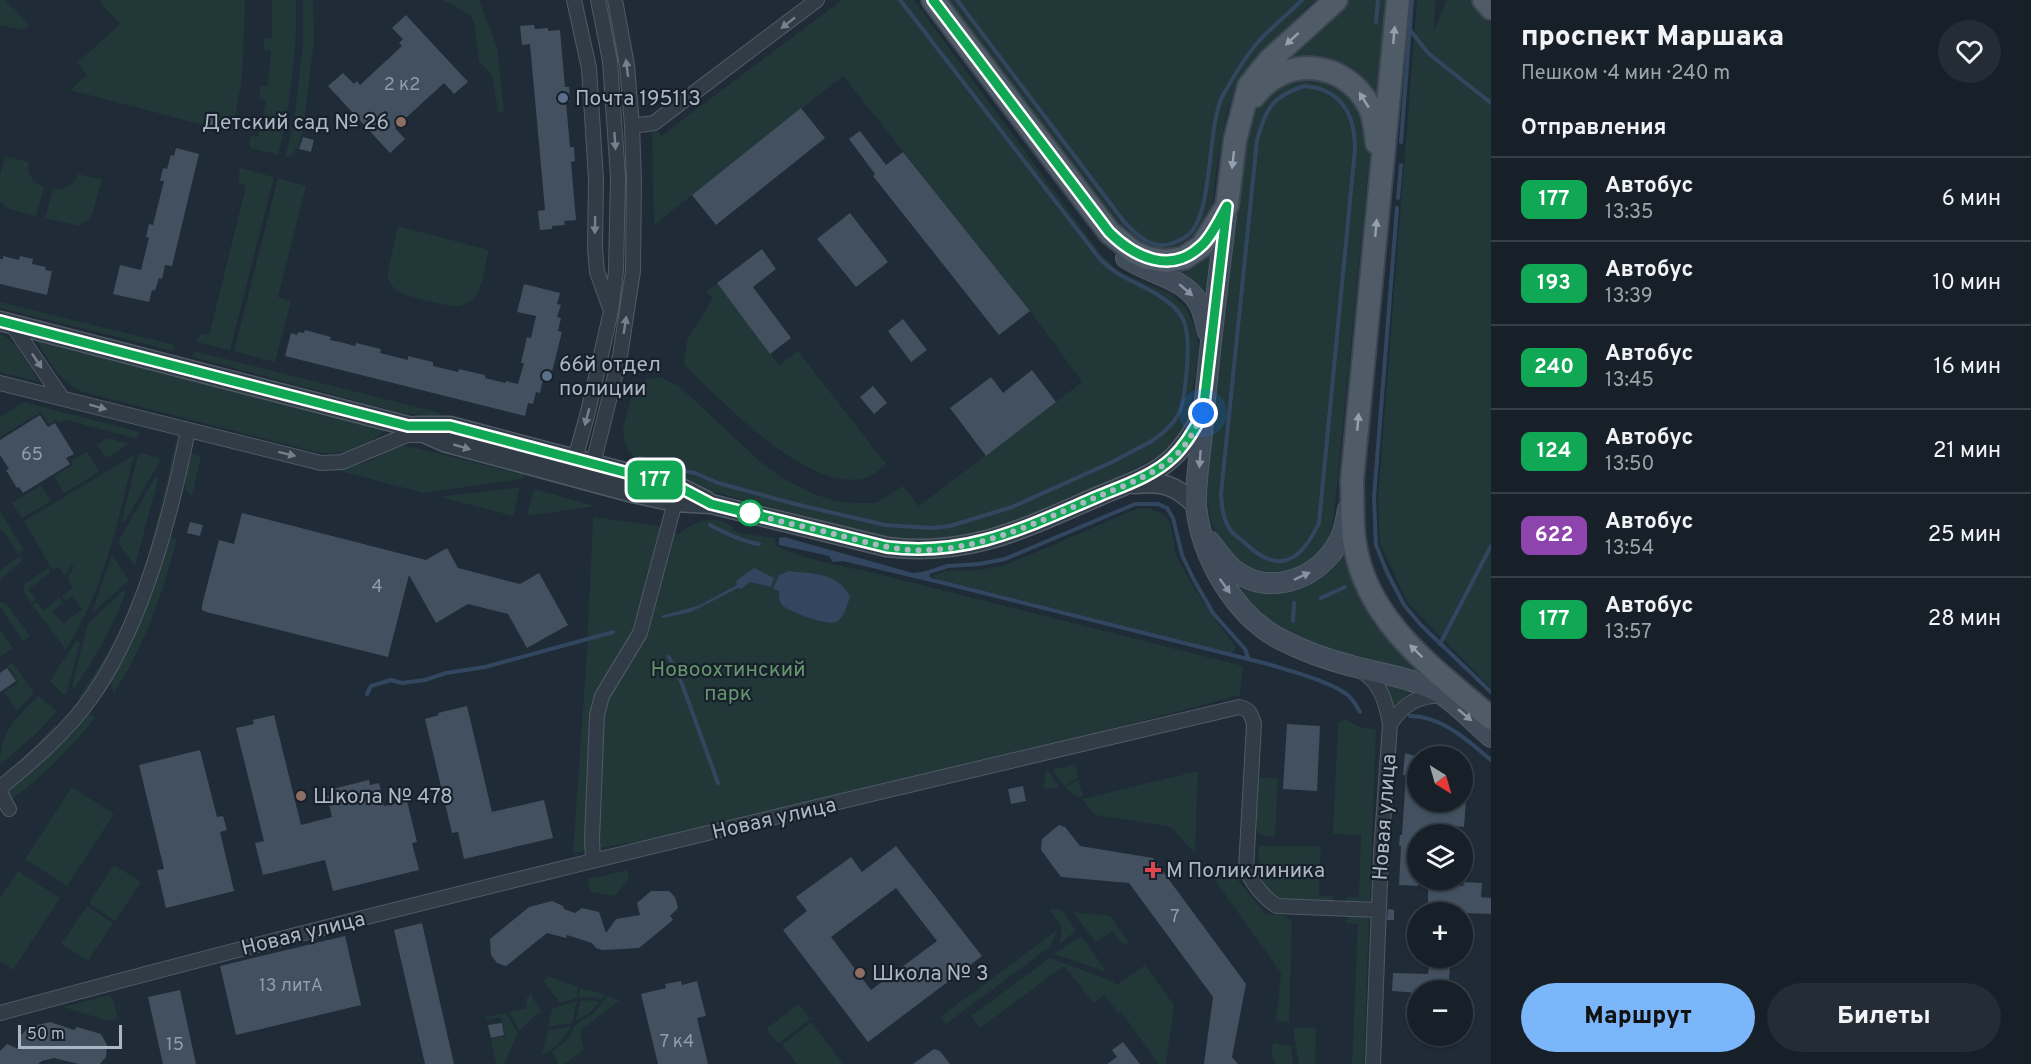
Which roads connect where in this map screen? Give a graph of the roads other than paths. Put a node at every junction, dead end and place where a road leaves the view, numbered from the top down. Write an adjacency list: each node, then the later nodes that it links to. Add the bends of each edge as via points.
1 (574, 0): 15 (street, one-way to 15, via 589,68 597,272)
2 (598, 0): 15 (street, one-way to 15, via 610,62 618,177)
3 (615, 0): 12 (street, one-way to 3, via 627,65)
4 (817, 0): 12 (street, one-way to 12, via 654,123)
5 (923, 0): 17 (main road, one-way to 17, via 1115,250 1189,291 1201,308)
6 (933, 0): 14 (main road, via 1109,232 1134,252 1166,261 1184,258 1202,246)
7 (1336, 0): 11 (main road, one-way to 11, via 1270,60 1249,86)
8 (1398, 0): 13 (main road, one-way to 8)
9 (1484, 0): 10 (main road)
10 (1491, 8)
11 (1240, 114): 13 (main road, one-way to 11, via 1375,122 1369,107 1346,79 1307,68 1285,72 1263,85); 14 (main road, one-way to 14)
12 (632, 126): 24 (street, one-way to 12, via 620,356 633,271)
13 (1381, 177): 26 (main road, one-way to 13)
14 (1227, 206): 17 (main road)
15 (611, 311): 24 (street, one-way to 24, via 588,412)
16 (6, 322): 19 (street, one-way to 19); 21 (street)
17 (1211, 344): 20 (main road)
18 (0, 383): 19 (street)
19 (62, 398): 22 (street, one-way to 22)
20 (1203, 413): 27 (street, via 1195,430 1171,459); 30 (main road, one-way to 30)
21 (408, 426): 23 (street); 24 (street, via 450,426)
22 (188, 430): 23 (street, one-way to 23, via 321,463 342,462 407,435); 37 (street, via 146,588 120,650 93,696 62,732)
23 (429, 435): 25 (street, one-way to 25)
24 (584, 462): 25 (street); 29 (street, via 677,486)
25 (580, 478): 28 (street)
26 (1352, 480): 31 (main road, one-way to 26, via 1234,570 1252,580 1290,582 1325,562 1337,546 1346,522); 34 (main road, one-way to 26, via 1400,636 1370,594 1354,543)
27 (1126, 484): 29 (street, via 1001,537 934,550 887,547); 30 (street, via 1166,484)
28 (675, 502): 29 (street); 39 (street, via 640,633 602,696 597,715)
29 (711, 504)
30 (1196, 505): 31 (main road)
31 (1202, 533): 32 (main road, one-way to 32, via 1221,581 1261,626 1305,651)
32 (1354, 667): 33 (main road, via 1412,682); 35 (street, Новая улица, via 1368,675 1381,692)
33 (1442, 695): 35 (street, via 1408,703); 36 (main road, one-way to 36)
34 (1491, 718)
35 (1390, 724): 40 (street, Новая улица)
36 (1491, 737)
37 (0, 790): 38 (street)
38 (9, 809)
39 (593, 860): 40 (street, Новая улица, via 1239,707 1251,713 1254,724 1246,869 1252,881 1277,906); 41 (street, Новая улица)
40 (1378, 910): 42 (street, Новая улица)
41 (0, 1013)
42 (1373, 1064)

